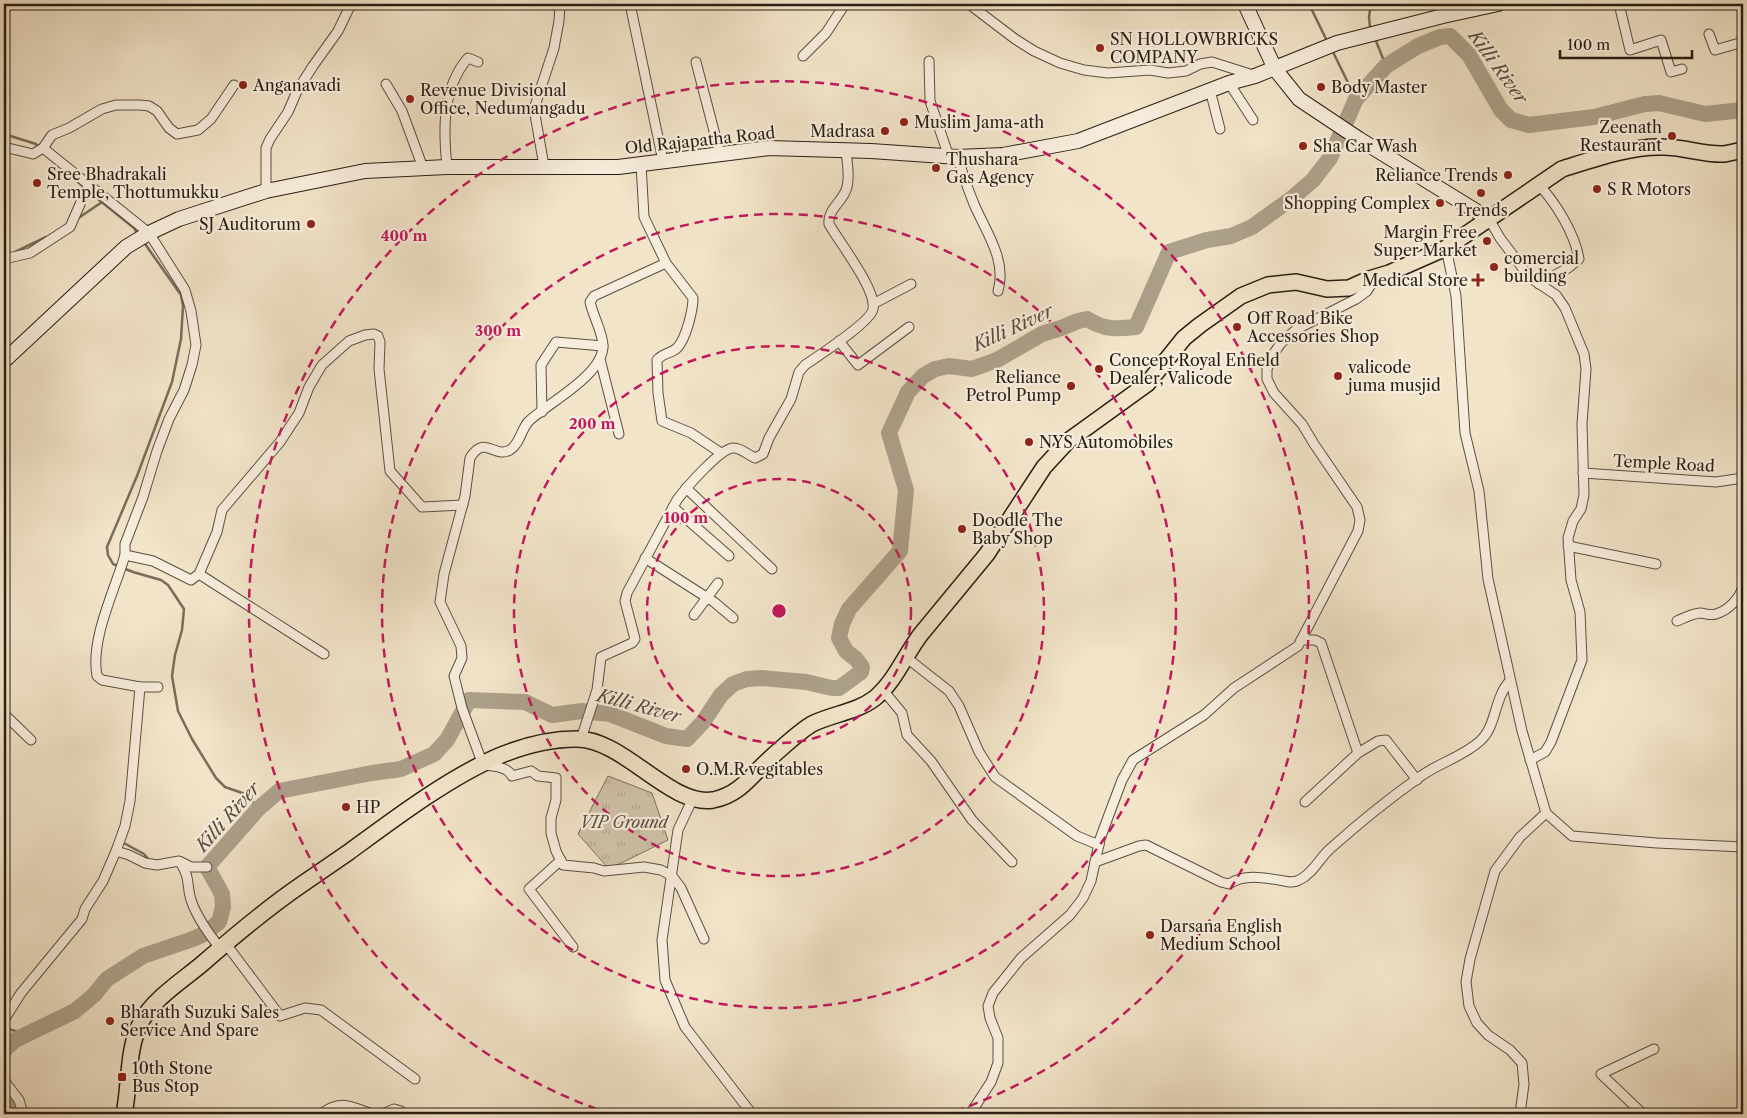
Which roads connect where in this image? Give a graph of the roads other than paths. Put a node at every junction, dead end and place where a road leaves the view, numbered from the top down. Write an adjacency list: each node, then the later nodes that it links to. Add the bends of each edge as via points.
1 (351, 4): 39 (street, via 338,31 297,91 270,139 266,148)
2 (560, 4): 34 (street, via 554,48 534,109)
3 (630, 4): 32 (street)
4 (845, 4): 13 (street, via 826,33)
5 (969, 4): 19 (street, via 1034,51 1084,70 1168,73 1212,62)
6 (1245, 4): 17 (main road)
7 (1498, 4): 17 (main road, Old Rajapatha Road, via 1337,43)
8 (1619, 4): 18 (street, via 1630,50 1660,40 1671,72)
9 (1740, 4): 10 (street)
10 (1743, 12)
11 (1709, 34): 12 (street, via 1715,50)
12 (1743, 42)
13 (803, 56)
14 (928, 61): 31 (street, via 930,101)
15 (478, 62): 35 (street, via 468,58 450,91 444,122)
16 (696, 62): 30 (street)
17 (1275, 69): 19 (main road, Old Rajapatha Road); 40 (main road, via 1299,99)
18 (1682, 69)
19 (1255, 76): 20 (main road, Old Rajapatha Road)
20 (1229, 83): 23 (main road, Old Rajapatha Road); 24 (street)
21 (386, 84): 36 (street, via 402,111)
22 (234, 85): 27 (street, via 211,119 198,130 177,134 157,111 148,106 116,105 52,135)
23 (1210, 90): 25 (street); 31 (main road, Old Rajapatha Road, via 1078,141 1003,155)
24 (1253, 120)
25 (1220, 129)
26 (4, 147): 27 (street, via 32,154)
27 (43, 148): 38 (street)
28 (1743, 150): 37 (main road, via 1725,154 1681,147 1637,149 1562,169)
29 (846, 151): 30 (main road, Old Rajapatha Road, via 769,148); 31 (main road, Old Rajapatha Road); 49 (street, via 848,186 829,215 829,224 868,287)
30 (720, 154): 32 (main road, Old Rajapatha Road)
31 (953, 157): 48 (street, via 994,244 1001,276)
32 (664, 161): 33 (main road, Old Rajapatha Road)
33 (641, 164): 34 (main road, Old Rajapatha Road, via 618,167); 44 (street, via 644,217)
34 (544, 166): 35 (main road, Old Rajapatha Road)
35 (447, 167): 36 (main road, Old Rajapatha Road)
36 (423, 168): 39 (main road, Old Rajapatha Road, via 365,171)
37 (1538, 185): 40 (main road); 47 (street, via 1552,198 1579,259)
38 (87, 189): 41 (street); 43 (street, via 70,227 30,253)
39 (266, 191): 41 (main road, Old Rajapatha Road, via 179,219)
40 (1489, 219): 42 (main road); 47 (street, via 1524,270)
41 (147, 234): 54 (main road, Old Rajapatha Road, via 126,248); 66 (street, via 185,290 196,345 184,390 169,419 125,544)
42 (1446, 248): 45 (main road); 79 (street, via 1456,296 1465,433 1479,491 1488,579)
43 (4, 259)
44 (666, 263): 52 (street, via 603,291 591,300); 57 (street, via 693,298 693,305 686,332 677,348 662,354 657,360 662,421 691,433)
45 (1375, 278): 76 (street, via 1367,291 1356,299 1297,329 1281,343 1267,369 1267,379 1274,393 1302,424 1357,507 1360,520 1358,531); 78 (main road, via 1349,288 1327,289 1296,282 1268,285 1241,296 1184,338 1147,384 1068,441 1044,467 986,554 921,634)
46 (911, 284): 49 (street)
47 (1539, 284): 58 (street, via 1556,295 1565,308 1584,354)
48 (998, 291)
49 (873, 304): 51 (street, via 870,315)
50 (909, 327): 51 (street, via 858,364)
51 (839, 341): 57 (street, via 800,372 792,399 763,454 755,458 736,448)
52 (603, 346): 53 (street); 55 (street, via 556,342 541,365)
53 (600, 359): 55 (street, via 581,382); 56 (street)
54 (4, 361)
55 (542, 412): 61 (street, via 528,422 511,449 478,448 470,458)
56 (619, 434)
57 (721, 452): 60 (street)
58 (1583, 473): 59 (street, Temple Road, via 1716,482); 63 (street, via 1581,509 1573,522)
59 (1743, 478)
60 (686, 488): 62 (street); 68 (street)
61 (463, 505): 69 (street, via 422,506 390,471 379,369 380,342 374,334 365,335 349,341 322,365 280,442 222,510 217,532); 88 (street, via 444,574 440,602 461,646 462,658 454,676)
62 (674, 507): 64 (street); 65 (street)
63 (1568, 546): 67 (street); 87 (street, via 1571,580 1580,612 1582,660 1551,742 1545,752)
64 (729, 556)
65 (645, 558): 72 (street); 84 (street, via 626,593 625,601 635,638 632,643 601,657 597,690)
66 (123, 561): 69 (street, via 154,561 191,580); 80 (street, via 102,624 96,671 102,680)
67 (1656, 564)
68 (772, 569)
69 (199, 574): 77 (street)
70 (718, 583): 72 (street)
71 (1743, 586): 75 (street, via 1737,600 1718,614 1701,613)
72 (708, 599): 73 (street); 74 (street)
73 (694, 615)
74 (733, 618)
75 (1677, 621)
76 (1301, 640): 86 (street, via 1320,643); 93 (street, via 1287,654 1234,688 1204,715 1133,760 1106,820)
77 (324, 654)
78 (907, 658): 82 (main road); 93 (street, via 949,691 995,777 1077,836)
79 (1510, 681): 87 (street); 89 (street, via 1481,741)
80 (140, 687): 81 (street); 95 (street, via 130,801)
81 (158, 687)
82 (883, 690): 90 (main road, via 860,707 811,725 743,786 727,796 710,800); 98 (street, via 902,713 907,735 931,761 972,820)
83 (4, 714): 85 (street)
84 (581, 739): 88 (main road, via 539,744); 90 (main road, via 599,743)
85 (32, 740)
86 (1358, 753): 89 (street, via 1386,740); 91 (street)
87 (1530, 760): 92 (street)
88 (483, 764): 96 (street, via 506,768 512,776 531,770 538,776 556,778 551,833); 103 (main road, via 373,834)
89 (1416, 780): 99 (street, via 1329,849 1300,880 1292,882 1247,876 1229,884 1146,845)
90 (693, 798): 101 (street, via 678,830)
91 (1305, 802)
92 (1546, 813): 94 (street, via 1572,836); 117 (street, via 1520,837 1495,871 1466,982 1469,1006 1477,1023 1522,1063 1524,1084)
93 (1099, 845): 99 (street)
94 (1743, 847)
95 (116, 851): 97 (street, via 145,863); 105 (street, via 82,918 21,993)
96 (561, 860): 101 (street, via 563,865 604,871 644,867); 104 (street, via 529,889)
97 (179, 861): 100 (street, via 191,867); 103 (street, via 186,872 190,899 202,923)
98 (1012, 862)
99 (1095, 862): 116 (street, via 1083,898 1070,915 1021,958 993,993 988,1006 998,1038 998,1063 992,1082)
100 (207, 867)
101 (672, 876): 102 (street, via 681,888); 115 (street, via 662,940 665,980 685,1027)
102 (704, 939)
103 (223, 946): 108 (street, via 280,1016 305,1008 321,1010); 111 (main road, via 166,994 141,1021 133,1040)
104 (573, 947)
105 (4, 1020)
106 (1654, 1049): 118 (street, via 1601,1074)
107 (4, 1077): 110 (street, via 19,1100)
108 (415, 1079)
109 (401, 1110): 114 (street)
110 (23, 1114)
111 (124, 1114)
112 (321, 1114): 113 (street, via 340,1106 354,1106)
113 (373, 1114)
114 (382, 1114)
115 (752, 1114)
116 (970, 1114)
117 (1520, 1114)
118 (1643, 1114)

